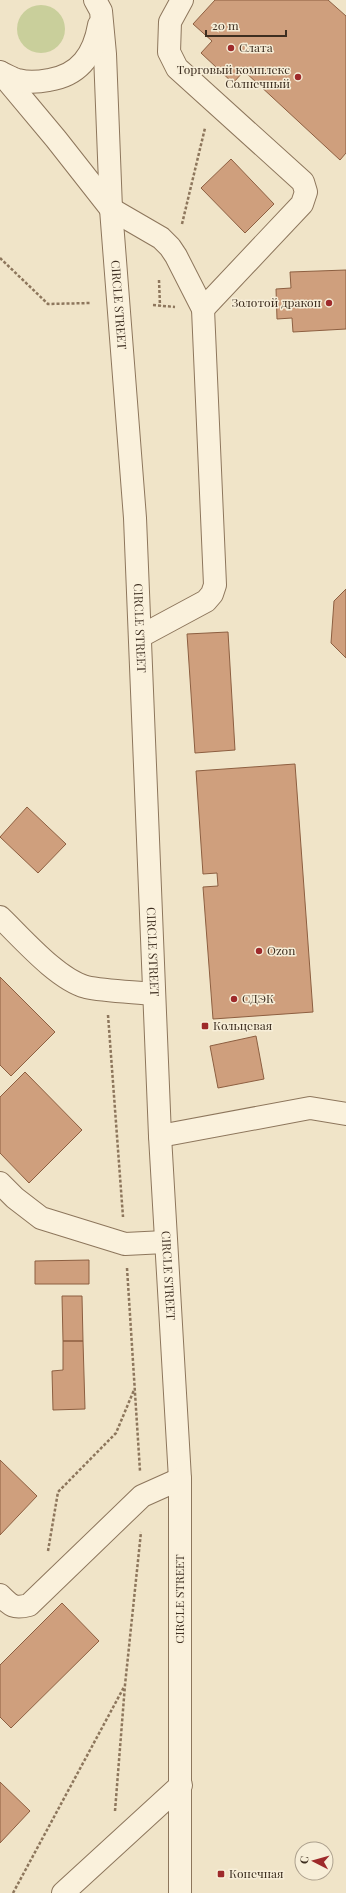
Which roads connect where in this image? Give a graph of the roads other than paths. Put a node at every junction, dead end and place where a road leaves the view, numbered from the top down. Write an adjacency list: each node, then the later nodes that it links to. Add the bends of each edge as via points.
1 (182, 0): 5 (street, via 170,22 169,52 177,68 302,182 306,192 302,204)
2 (100, 4): 3 (street, via 96,38 84,62 70,74 36,83); 4 (street, CIRCLE STREET, via 105,54)
3 (0, 73): 4 (street)
4 (111, 209): 5 (street, via 161,238 170,247); 6 (street, CIRCLE STREET)
5 (203, 309): 6 (street, via 215,585 206,601)
6 (141, 636): 8 (street, CIRCLE STREET)
7 (0, 917): 8 (street, via 69,979 86,987)
8 (153, 994): 10 (street, CIRCLE STREET)
9 (346, 1114): 10 (street, via 310,1108)
10 (160, 1136): 12 (street, CIRCLE STREET)
11 (0, 1183): 12 (street, via 41,1218 125,1244)
12 (165, 1242): 13 (street, CIRCLE STREET)
13 (180, 1479): 14 (street, via 142,1496 30,1605 19,1608 9,1604); 15 (street, CIRCLE STREET)
14 (0, 1595)
15 (181, 1785): 16 (street); 17 (street, CIRCLE STREET)
16 (63, 1893)
17 (180, 1893)

